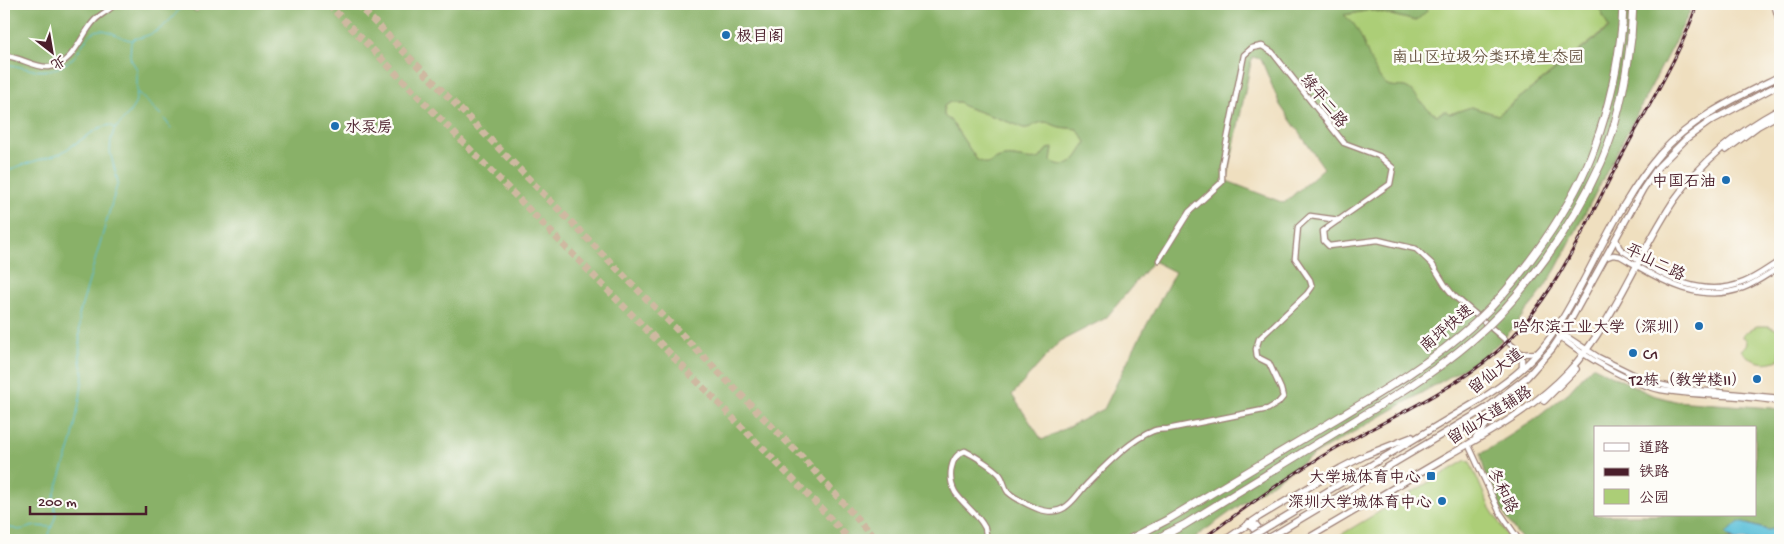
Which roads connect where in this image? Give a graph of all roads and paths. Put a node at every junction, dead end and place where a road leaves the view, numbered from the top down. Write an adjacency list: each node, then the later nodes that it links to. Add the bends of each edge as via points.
1 (115, 4): 6 (street, via 96,18 70,56 60,63 50,67)
2 (1622, 4): 33 (highway, 南坪快速, bridge, via 1615,78 1586,169 1536,251 1491,307 1457,338 1397,382 1167,520)
3 (1633, 4): 34 (highway, 南坪快速, bridge, via 1625,81 1610,138 1597,170 1551,250 1495,320 1449,359 1402,392)
4 (1774, 4): 5 (street)
5 (1780, 24)
6 (4, 56)
7 (1780, 76): 18 (main road, 留仙大道, via 1707,115 1662,152 1626,202)
8 (1780, 84): 12 (main road, 留仙大道, via 1720,115 1676,149 1651,177)
9 (1780, 109): 16 (main road, 留仙大道辅路, via 1732,140 1693,177 1672,205)
10 (1780, 114): 16 (main road, 留仙大道辅路, via 1731,145 1696,179 1675,206)
11 (1339, 220): 14 (street, 绿平二路, via 1390,184 1393,168 1379,156 1344,143 1272,52 1262,46 1252,48 1244,55 1222,164 1222,182 1190,212); 21 (street, 绿平二路, via 1323,231 1324,241 1329,246 1378,240 1416,249 1432,264 1453,295); 32 (street, via 1310,216 1298,227 1294,258 1312,286 1259,338 1258,357 1269,363 1281,389 1283,397 1278,404 1268,409 1154,430 1122,451 1073,502 1051,512 1015,497 1007,491 995,470 966,451 959,453 952,464 954,491 982,523)
12 (1616, 240): 13 (main road, 留仙大道); 16 (street, 平山二路, via 1621,249)
13 (1605, 258): 16 (street, 平山二路, via 1617,255); 19 (main road, 留仙大道)
14 (1159, 260)
15 (1780, 261): 16 (street, 平山二路, via 1744,282 1712,289 1681,283)
16 (1640, 264): 17 (street, 平山二路, via 1682,289 1711,294 1743,288); 22 (main road, 留仙大道辅路, via 1606,329)
17 (1780, 267)
18 (1555, 332): 19 (street); 20 (main road, 留仙大道)
19 (1561, 336): 22 (street); 24 (main road, 留仙大道)
20 (1538, 352): 21 (street); 23 (main road, 留仙大道)
21 (1520, 353): 23 (street)
22 (1588, 353): 25 (street, via 1659,384); 26 (street, via 1626,377 1655,388); 28 (main road, 留仙大道辅路, via 1532,405); 29 (main road, 留仙大道辅路, via 1544,401)
23 (1522, 369): 27 (main road, 留仙大道, via 1491,393)
24 (1516, 386): 28 (main road); 31 (main road, 留仙大道, via 1488,407)
25 (1780, 398)
26 (1780, 402)
27 (1435, 427): 30 (main road, 留仙大道辅路, via 1347,465); 36 (main road, 留仙大道, bridge)
28 (1473, 442): 29 (main road); 38 (main road, 留仙大道辅路)
29 (1470, 448): 39 (main road, 留仙大道辅路); 40 (street, 冬和路, via 1499,511)
30 (1250, 523): 31 (main road); 35 (main road, 留仙大道辅路); 37 (main road)
31 (1270, 538): 37 (main road, 留仙大道, bridge)
32 (987, 540)
33 (1128, 540)
34 (1154, 540)
35 (1224, 540)
36 (1246, 540)
37 (1263, 540)
38 (1305, 540)
39 (1312, 540)
40 (1519, 540)

